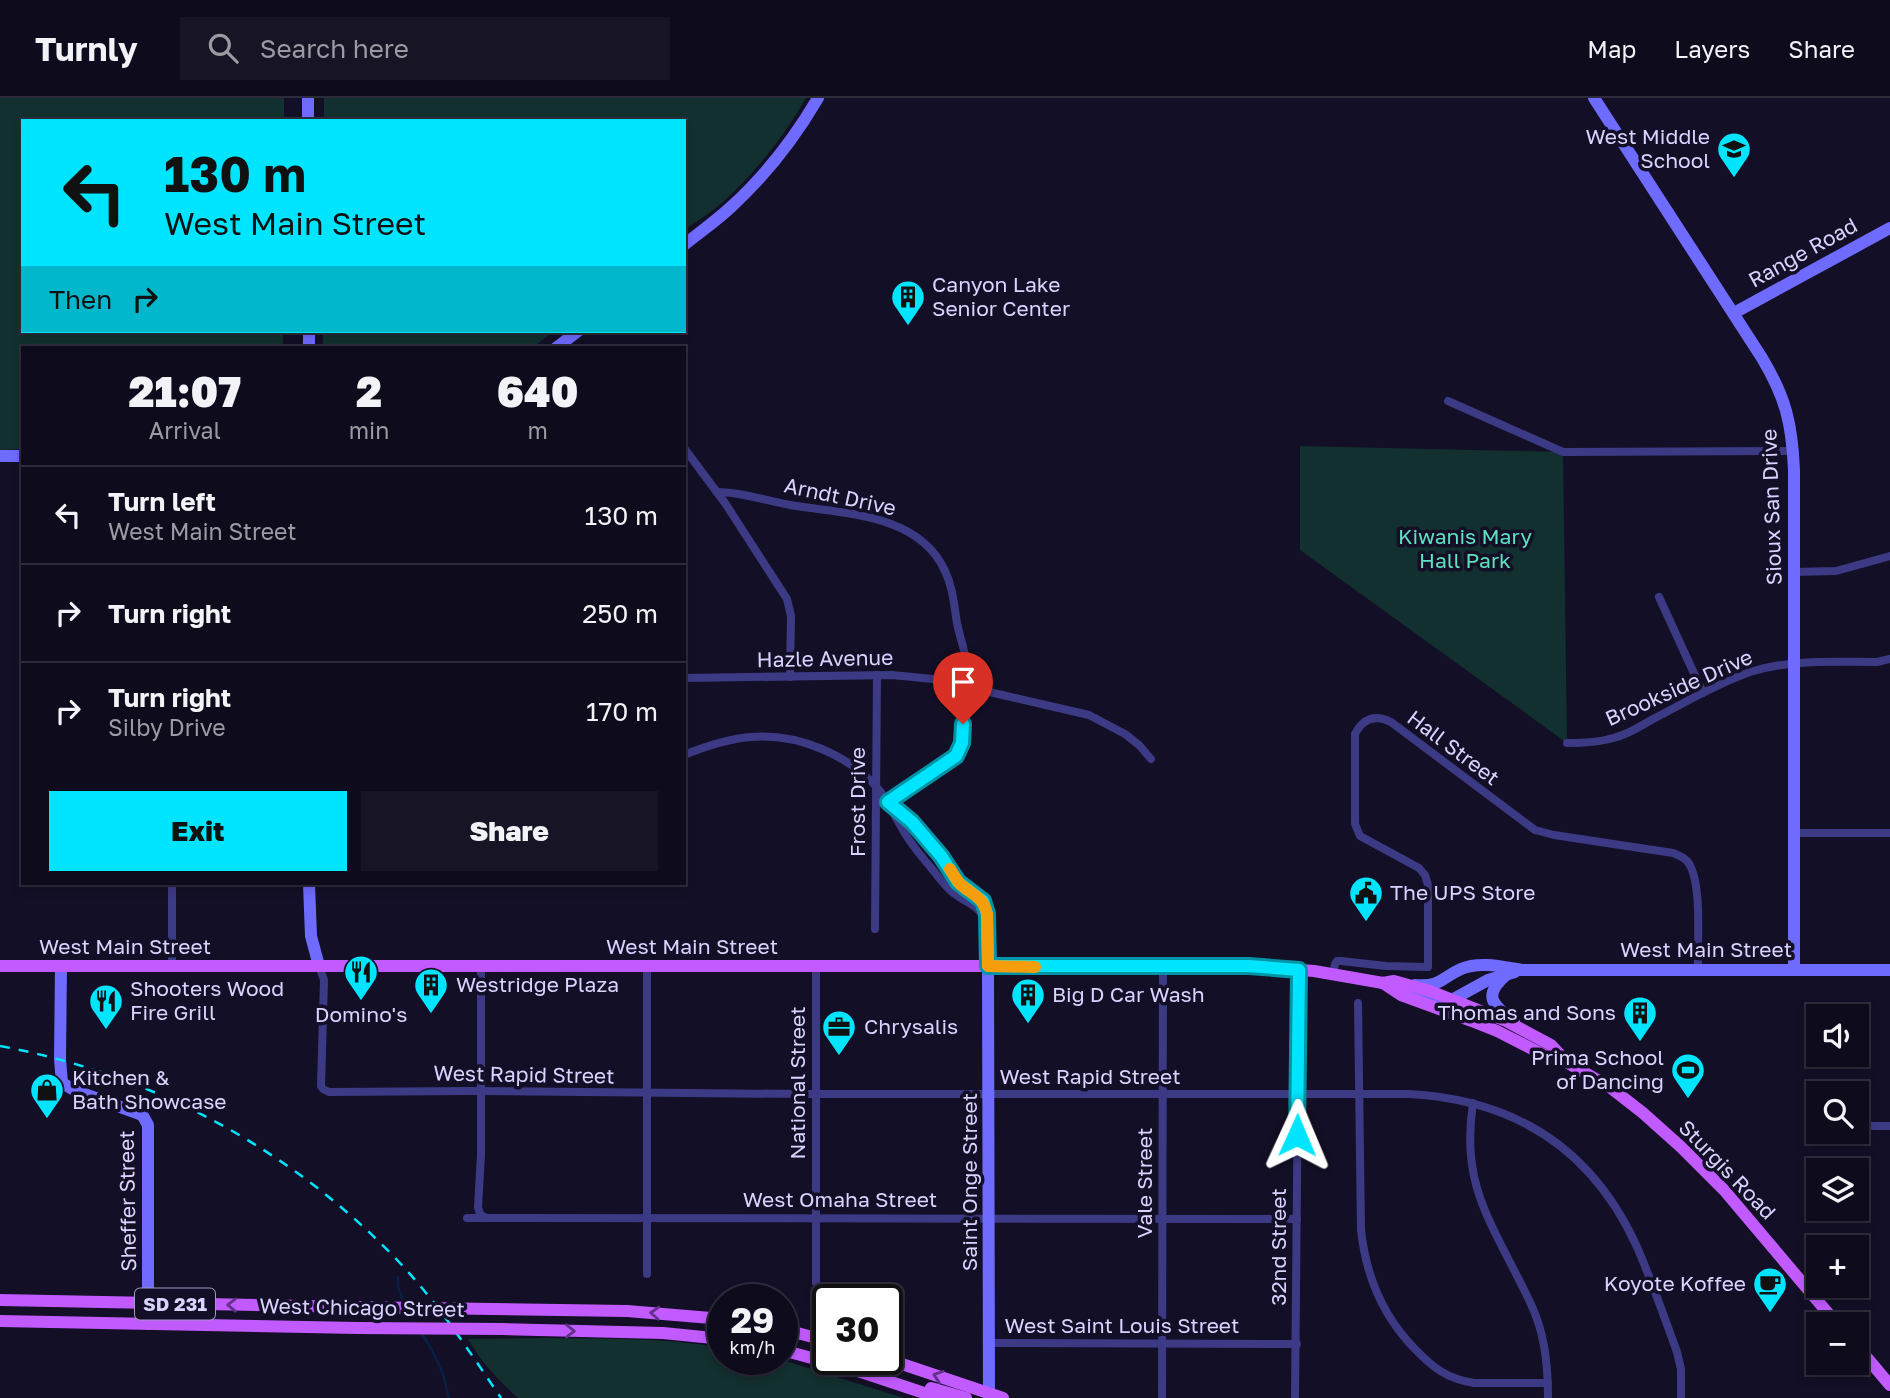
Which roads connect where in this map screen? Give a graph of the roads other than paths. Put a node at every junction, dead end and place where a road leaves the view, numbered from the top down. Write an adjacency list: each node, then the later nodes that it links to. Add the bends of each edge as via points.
1 (308, 98): 4 (street)
2 (818, 98): 6 (street, via 755,183)
3 (1594, 98): 7 (street, Sioux San Drive)
4 (308, 119)
5 (1890, 228): 7 (street, Range Road)
6 (686, 243)
7 (1734, 313): 12 (street, Sioux San Drive, via 1782,396)
8 (575, 333): 9 (street)
9 (559, 346)
10 (1448, 401): 12 (street, via 1563,452)
11 (686, 451): 15 (street)
12 (1793, 451): 17 (street, Sioux San Drive)
13 (0, 456): 14 (street)
14 (21, 456)
15 (717, 492): 22 (street, via 787,599); 24 (street, Arndt Drive, via 880,520 921,541 938,557 951,588 967,667)
16 (1890, 556): 17 (street, via 1836,571)
17 (1794, 572): 20 (street, Sioux San Drive)
18 (1659, 597): 25 (street)
19 (1890, 659): 20 (street, Brookside Drive)
20 (1793, 663): 25 (street, Brookside Drive, via 1746,673); 31 (street, Sioux San Drive)
21 (877, 675): 22 (street, Hazle Avenue); 24 (street, Hazle Avenue); 29 (street, Frost Drive)
22 (790, 677): 23 (street, Hazle Avenue)
23 (686, 678)
24 (966, 686): 28 (street, Hazle Avenue, via 1096,717 1132,739); 30 (street, Arndt Drive, via 962,743 956,756)
25 (1703, 693): 26 (street, Brookside Drive, via 1625,734)
26 (1567, 743)
27 (686, 754): 29 (street, via 736,739 786,739 836,756)
28 (1151, 759)
29 (876, 787): 30 (street); 36 (street, Frost Drive)
30 (888, 802): 35 (street, via 910,842 949,889 978,908); 35 (street, via 912,822 958,882 983,901)
31 (1794, 833): 32 (street); 51 (street, Sioux San Drive)
32 (1890, 833)
33 (172, 885): 39 (street)
34 (309, 885): 40 (street, via 311,936)
35 (988, 927): 41 (street)
36 (876, 929)
37 (0, 966): 38 (main road, West Main Street)
38 (61, 966): 39 (main road, West Main Street); 82 (street, Sheffer Street, via 62,1083 143,1116 148,1125)
39 (172, 966): 40 (main road, West Main Street)
40 (319, 966): 44 (main road, West Main Street); 62 (street, West Rapid Street, via 324,980 323,1089)
41 (988, 966): 46 (main road, West Main Street); 47 (main road, West Main Street); 65 (street, Saint Onge Street)
42 (1386, 966): 48 (street, Hall Street, via 1427,967 1428,884 1422,871 1360,836 1356,829 1355,734 1366,720 1377,717 1391,722 1535,830 1673,853 1687,860 1696,881); 54 (street, Hall Street, via 1337,961); 56 (street)
43 (1475, 966): 50 (street, West Main Street); 55 (street, West Main Street, via 1437,984); 57 (street, via 1455,982)
44 (481, 967): 45 (main road, West Main Street); 62 (street)
45 (647, 967): 46 (main road, West Main Street); 63 (street)
46 (816, 967): 64 (street, National Street)
47 (1163, 967): 49 (main road, West Main Street); 66 (street, Vale Street)
48 (1698, 969): 50 (street, West Main Street); 51 (street, West Main Street)
49 (1299, 970): 54 (main road, West Main Street); 67 (street, 32nd Street)
50 (1522, 970): 53 (street, West Main Street)
51 (1794, 970): 52 (street, West Main Street)
52 (1890, 970)
53 (1509, 973): 57 (street, West Main Street); 60 (street, via 1494,987 1492,1000)
54 (1333, 974): 56 (main road, West Main Street)
55 (1408, 984): 56 (main road, West Main Street, via 1394,981); 57 (main road, Sturgis Road)
56 (1387, 987): 57 (street, West Main Street, via 1442,1002); 59 (main road, Sturgis Road)
57 (1453, 1000): 59 (street); 60 (main road, Sturgis Road)
58 (1358, 1003): 68 (street)
59 (1461, 1017): 61 (main road, Sturgis Road)
60 (1520, 1027): 61 (main road, Sturgis Road, via 1551,1045)
61 (1568, 1063): 83 (main road, Sturgis Road, via 1611,1088 1681,1147 1724,1190)
62 (481, 1091): 63 (street, West Rapid Street); 75 (street, via 478,1207)
63 (647, 1094): 64 (street, West Rapid Street); 72 (street)
64 (816, 1094): 65 (street, West Rapid Street); 73 (street, National Street)
65 (989, 1094): 66 (street, West Rapid Street); 76 (street, Saint Onge Street)
66 (1162, 1094): 67 (street, West Rapid Street); 77 (street, Vale Street)
67 (1298, 1094): 68 (street, West Rapid Street); 78 (street, 32nd Street)
68 (1360, 1094): 69 (street, West Rapid Street, via 1427,1095); 97 (street, via 1362,1243 1370,1279 1390,1318 1423,1359 1451,1378)
69 (1473, 1103): 97 (street, via 1471,1151 1477,1192 1537,1317); 106 (street, West Rapid Street, via 1529,1125 1553,1141 1586,1169 1608,1196 1637,1246 1677,1352)
70 (1869, 1126): 71 (street)
71 (1890, 1126)
72 (647, 1217): 73 (street, West Omaha Street); 75 (street, West Omaha Street); 79 (street)
73 (816, 1217): 76 (street, West Omaha Street); 80 (street, National Street)
74 (467, 1218): 75 (street, West Omaha Street)
75 (486, 1218)
76 (989, 1218): 77 (street, West Omaha Street); 90 (street, Saint Onge Street)
77 (1162, 1219): 78 (street, West Omaha Street); 91 (street, Vale Street)
78 (1297, 1219): 92 (street, 32nd Street)
79 (647, 1275)
80 (816, 1283)
81 (0, 1300): 82 (main road, West Chicago Street / SD 231)
82 (148, 1303): 84 (main road, West Chicago Street / SD 231, one-way to 82, bridge); 85 (main road, via 131,1317 90,1316); 88 (street, Sheffer Street)
83 (1827, 1312)
84 (707, 1317)
85 (55, 1322): 86 (main road, West Chicago Street / SD 231); 87 (main road, West Chicago Street / SD 231)
86 (90, 1322): 87 (main road); 88 (main road, West Chicago Street / SD 231)
87 (0, 1323)
88 (148, 1324): 89 (main road, West Chicago Street / SD 231, one-way to 89, bridge)
89 (707, 1337)
90 (989, 1343): 91 (street, West Saint Louis Street); 99 (street, Saint Onge Street)
91 (1162, 1343): 92 (street, West Saint Louis Street); 103 (street, Vale Street)
92 (1297, 1345): 104 (street, 32nd Street)
93 (1869, 1360): 98 (main road)
94 (903, 1365): 99 (main road, one-way to 94)
95 (870, 1375): 100 (main road)
96 (888, 1375): 101 (main road)
97 (1548, 1383): 105 (street)
98 (1890, 1385)
99 (985, 1396): 102 (main road)
100 (939, 1398)
101 (966, 1398)
102 (1003, 1398)
103 (1162, 1398)
104 (1295, 1398)
105 (1549, 1398)
106 (1681, 1398)

